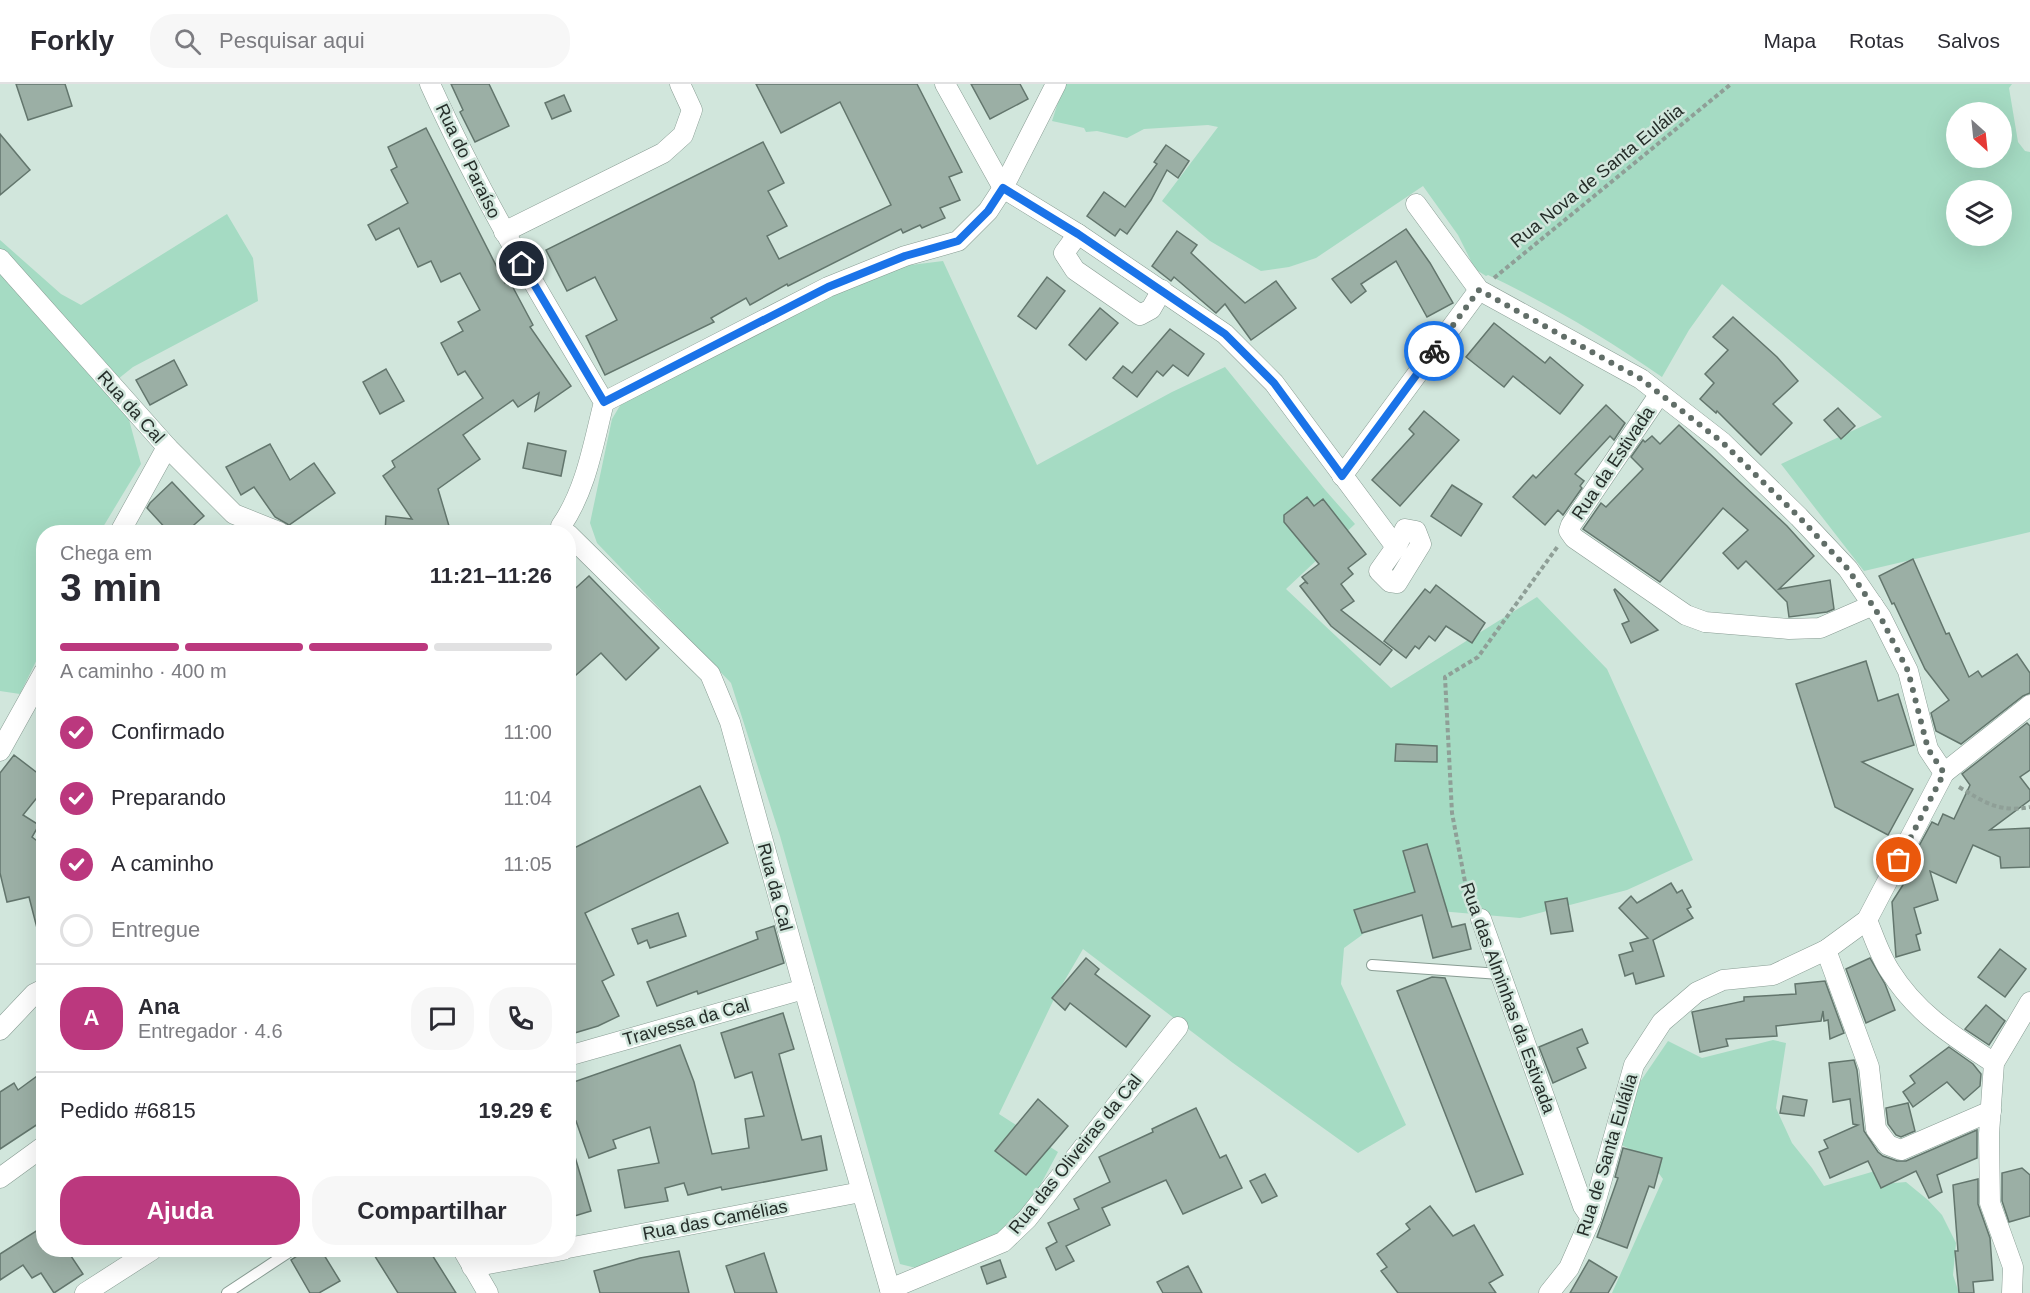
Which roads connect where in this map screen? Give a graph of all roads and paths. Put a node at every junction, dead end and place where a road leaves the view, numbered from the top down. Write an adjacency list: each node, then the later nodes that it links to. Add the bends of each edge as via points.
1 (430, 84): 8 (street, Rua do Paraíso)
2 (680, 84): 8 (street, via 692,110 683,135 663,153)
3 (945, 84): 6 (street)
4 (1056, 84): 6 (street)
5 (1731, 84): 12 (path, Rua Nova de Santa Eulália)
6 (1003, 188): 9 (street); 14 (street, via 988,211 958,241 905,256 828,287)
7 (1416, 204): 12 (street)
8 (504, 232): 14 (street, Rua do Paraíso)
9 (1078, 234): 11 (street); 11 (street, via 1064,253 1075,270 1140,315 1151,309)
10 (0, 259): 15 (street, Rua da Cal)
11 (1162, 290): 16 (street, via 1225,334 1274,383)
12 (1479, 290): 13 (street, via 1641,379); 16 (street)
13 (1659, 395): 20 (street, Rua da Estivada); 23 (street, Rua da Estivada, via 1722,442 1790,508 1848,569)
14 (604, 402): 19 (street, via 584,481)
15 (167, 447): 17 (street); 18 (street, Rua da Cal, via 234,514)
16 (1342, 476): 22 (street)
17 (124, 525)
18 (262, 525)
19 (564, 525)
20 (1569, 531): 23 (street, Rua da Estivada, via 1686,615 1705,622 1820,628); 29 (path, Rua das Alminhas da Estivada, via 1478,657 1445,676 1452,813 1466,887)
21 (576, 545): 34 (street, Rua da Cal, via 710,674 730,722)
22 (1396, 547)
23 (1873, 605): 27 (street, Rua da Estivada, via 1908,671 1928,749)
24 (36, 686): 26 (street)
25 (2030, 705): 27 (street, Rua de Santa Eulália)
26 (0, 751)
27 (1944, 773): 28 (path, via 1992,806 2015,810); 30 (street, Rua de Santa Eulália)
28 (2030, 807)
29 (1481, 919): 33 (street, Rua das Alminhas da Estivada)
30 (1867, 920): 31 (street, Rua de Santa Eulália); 40 (street, via 1888,969 1913,1004)
31 (1826, 950): 41 (street, via 1869,1067 1876,1129 1888,1145 1901,1150); 45 (street, Rua de Santa Eulália, via 1773,975 1723,980 1697,992 1662,1022 1634,1065)
32 (1372, 965): 33 (lane)
33 (1500, 974): 45 (street, Rua das Alminhas da Estivada, via 1583,1206)
34 (804, 989): 39 (street, Travessa da Cal); 44 (street, Rua da Cal)
35 (36, 992): 38 (street)
36 (2029, 1004): 40 (street)
37 (1178, 1027): 52 (street, Rua das Oliveiras da Cal, via 1027,1219 1003,1242)
38 (0, 1030)
39 (576, 1054)
40 (1994, 1063): 41 (street)
41 (1990, 1112): 57 (street, via 1990,1203 2013,1267)
42 (36, 1152): 43 (street)
43 (0, 1178)
44 (861, 1192): 46 (street, Rua das Camélias); 52 (street, Rua da Cal)
45 (1592, 1218): 56 (street, Rua de Santa Eulália, via 1569,1268)
46 (576, 1246)
47 (141, 1257): 53 (street)
48 (281, 1257): 54 (lane)
49 (467, 1257): 51 (street)
50 (526, 1257): 51 (street)
51 (472, 1267): 55 (street)
52 (891, 1291)
53 (86, 1293)
54 (227, 1293)
55 (488, 1293)
56 (1549, 1293)
57 (2012, 1293)

